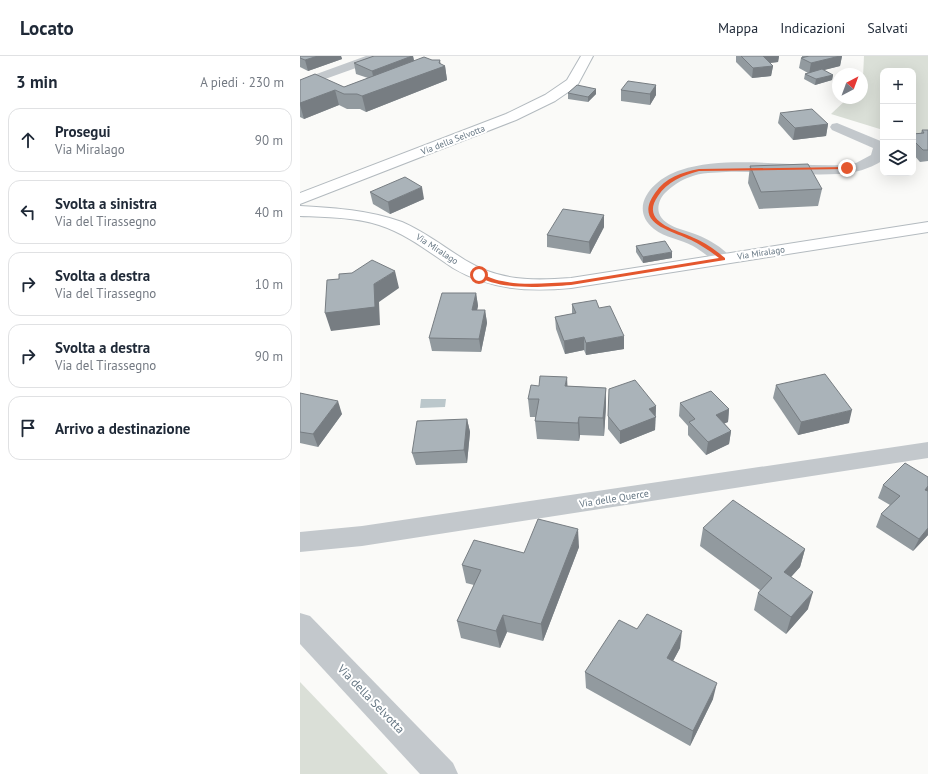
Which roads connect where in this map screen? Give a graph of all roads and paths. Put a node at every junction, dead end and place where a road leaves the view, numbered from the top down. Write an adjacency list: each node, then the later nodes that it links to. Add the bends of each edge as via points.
1 (377, 56): 3 (street)
2 (587, 56): 5 (street, Via della Selvotta, via 572,83 550,98 511,117)
3 (300, 84)
4 (837, 127): 8 (street, via 878,145 880,149 877,158 861,166 836,169 693,171 679,175 659,190 651,205 654,220 666,229 705,245)
5 (300, 199)
6 (300, 211): 8 (street, Via Miralago, via 347,214 396,225 419,236 479,275 501,283 571,283)
7 (928, 227): 8 (street, Via Miralago)
8 (723, 259)
9 (928, 450): 10 (street, Via delle Querce, via 362,536)
10 (300, 542)
11 (300, 625): 12 (street, Via della Selvotta)
12 (442, 774)

